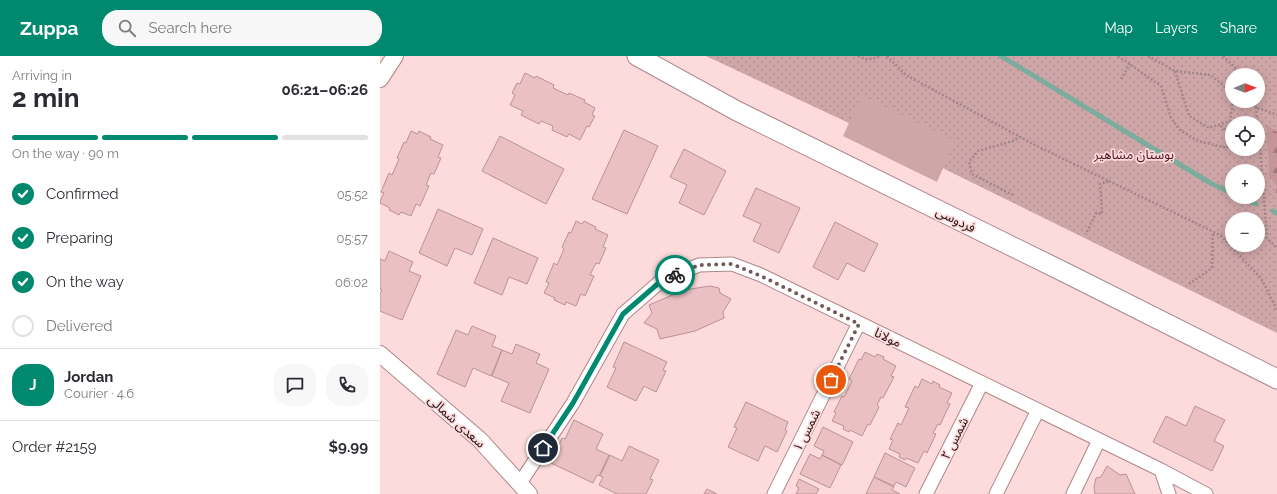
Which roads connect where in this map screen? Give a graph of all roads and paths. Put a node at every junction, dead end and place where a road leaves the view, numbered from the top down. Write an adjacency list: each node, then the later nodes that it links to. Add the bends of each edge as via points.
1 (395, 56): 12 (street)
2 (637, 56): 30 (main road, فردوسی, via 737,111)
3 (858, 56): 4 (path, via 866,59)
4 (879, 56)
5 (887, 56): 19 (path, via 906,75)
6 (1118, 56): 9 (path)
7 (1148, 56): 11 (path)
8 (1223, 56): 10 (path)
9 (1130, 64): 13 (path); 18 (path, via 1161,86 1171,118 1180,130 1198,142 1227,148 1230,142 1227,132)
10 (1235, 68)
11 (1175, 71): 14 (path, via 1211,75); 18 (path, via 1189,116 1209,128)
12 (380, 79)
13 (1121, 79)
14 (1225, 87)
15 (1232, 108): 18 (path, via 1230,121)
16 (1259, 108): 17 (path)
17 (1277, 115)
18 (1220, 125)
19 (1020, 137): 21 (path); 22 (path, via 978,150 969,162 972,174)
20 (1261, 156): 25 (path, via 1267,238)
21 (1109, 181): 23 (path, via 1100,184 1102,214 1096,213); 24 (path)
22 (1013, 195)
23 (1087, 232)
24 (1214, 232): 26 (path, via 1212,268); 27 (path, via 1220,235 1261,278)
25 (1277, 248)
26 (1189, 284)
27 (1277, 310)
28 (859, 324): 31 (street, مولانا); 35 (street, مولانا, via 732,264 699,265 661,281 623,314); 36 (street, شمس ۱)
29 (380, 354): 35 (street, سعدی شمالی, via 480,440)
30 (1277, 379)
31 (982, 383): 32 (street, مولانا); 37 (street, شمس ۲)
32 (1038, 410): 33 (street, مولانا); 38 (street)
33 (1099, 440): 34 (street, مولانا); 39 (street)
34 (1161, 470): 40 (street); 41 (street, مولانا)
35 (525, 488)
36 (774, 494)
37 (926, 494)
38 (996, 494)
39 (1073, 494)
40 (1169, 494)
41 (1206, 494)

